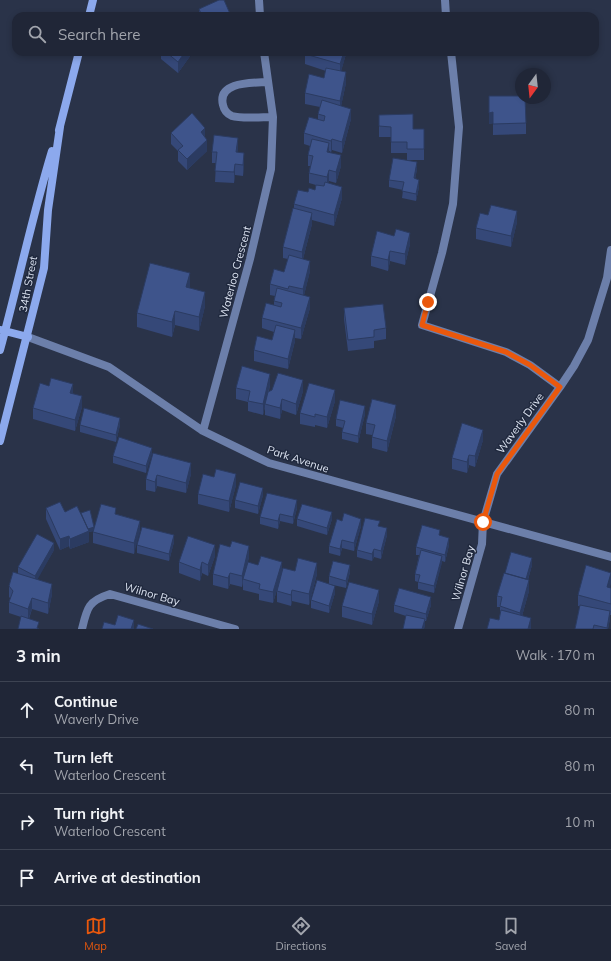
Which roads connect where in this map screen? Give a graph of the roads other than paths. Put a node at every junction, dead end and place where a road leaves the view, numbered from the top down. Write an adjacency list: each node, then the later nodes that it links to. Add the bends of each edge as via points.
1 (93, 0): 4 (main road)
2 (259, 0): 5 (street)
3 (445, 0): 6 (street)
4 (90, 12)
5 (260, 12)
6 (446, 12)
7 (78, 56): 12 (main road, 34th Street)
8 (265, 56): 10 (street, Waterloo Crescent)
9 (451, 56): 17 (street, via 459,126 453,204 422,325 506,352 530,365)
10 (268, 82): 11 (street, Waterloo Crescent); 11 (street, via 237,85 226,89 222,94 222,104 225,111 233,116)
11 (273, 117): 18 (street, Waterloo Crescent, via 271,169 264,206)
12 (60, 127): 14 (main road, 34th Street, via 35,207 24,262); 15 (main road, 34th Street, via 48,210 44,268)
13 (611, 250): 17 (street, Waverly Drive, via 607,278 588,340)
14 (3, 330): 15 (main road, Park Avenue); 16 (main road, 34th Street)
15 (28, 337): 18 (street, Park Avenue, via 109,367); 19 (main road, 34th Street)
16 (0, 350)
17 (560, 387): 20 (street, Waverly Drive, via 497,474)
18 (203, 431): 20 (street, Park Avenue, via 270,463)
19 (0, 441)
20 (483, 522): 21 (street, Park Avenue); 24 (street, Wilnor Bay, via 482,544)
21 (611, 558)
22 (82, 629): 23 (street, Wilnor Bay, via 89,606 95,599 110,594)
23 (235, 629)
24 (458, 629)

